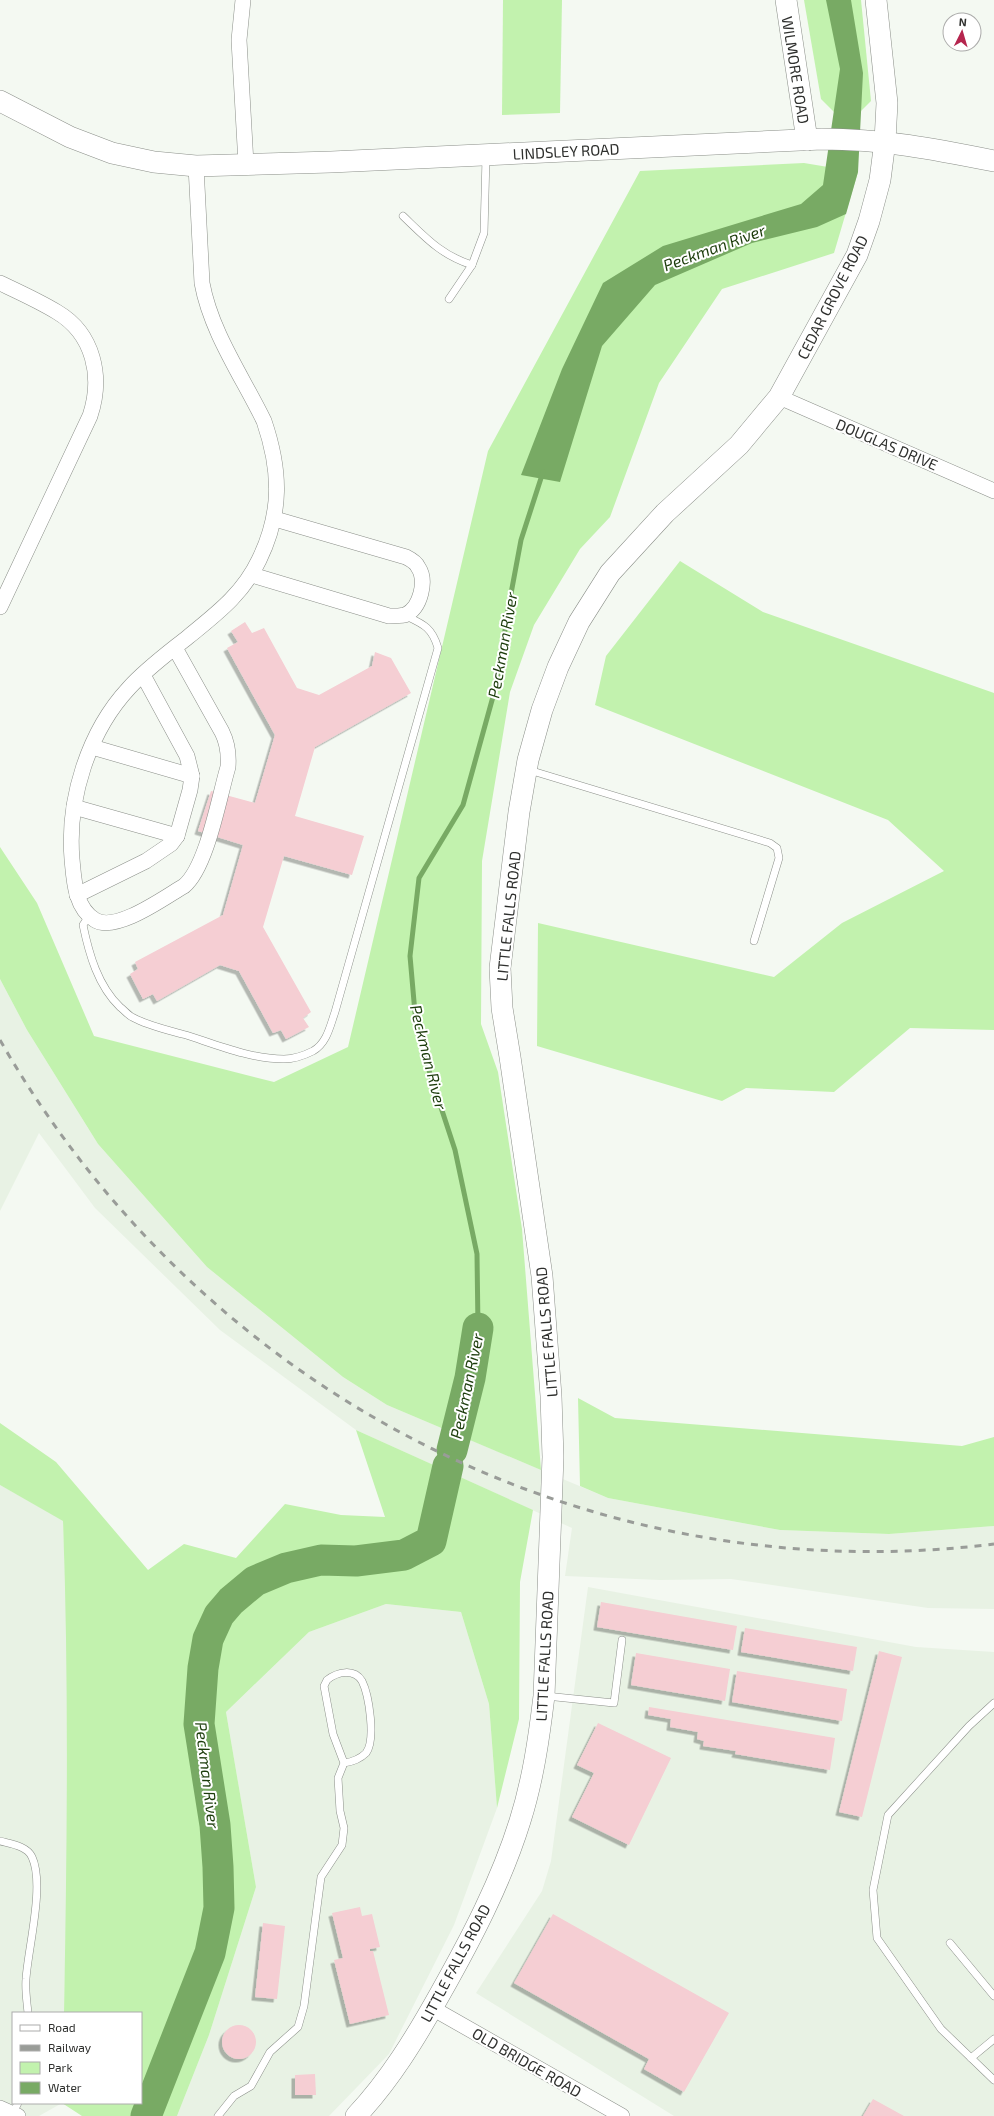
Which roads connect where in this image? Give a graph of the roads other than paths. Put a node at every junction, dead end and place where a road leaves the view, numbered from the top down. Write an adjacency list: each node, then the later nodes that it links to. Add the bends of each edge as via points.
1 (243, 0): 9 (street, via 239,40)
2 (786, 0): 5 (street, WILMORE ROAD)
3 (876, 0): 6 (street, CEDAR GROVE ROAD, via 887,103)
4 (0, 101): 10 (street, LINDSLEY ROAD, via 70,137 112,153 154,162)
5 (815, 139): 6 (street, LINDSLEY ROAD); 7 (street, LINDSLEY ROAD)
6 (879, 140): 8 (street, LINDSLEY ROAD); 15 (street, CEDAR GROVE ROAD, via 880,180 857,255)
7 (486, 154): 9 (street, LINDSLEY ROAD); 12 (lane, via 484,234)
8 (994, 161)
9 (246, 164): 10 (street, LINDSLEY ROAD)
10 (196, 166): 17 (street, via 204,297 216,327 264,421 273,450)
11 (403, 216): 12 (lane, via 453,259)
12 (472, 265): 14 (lane)
13 (0, 283): 20 (street, via 58,312 76,328 90,348 97,389 90,416)
14 (449, 299)
15 (779, 397): 16 (street, DOUGLAS DRIVE); 18 (street, CEDAR GROVE ROAD, via 739,445 665,513)
16 (994, 491)
17 (275, 519): 19 (street); 21 (street, via 392,551 413,561 421,573 422,583 414,608)
18 (643, 538): 25 (street, LITTLE FALLS ROAD, via 610,573 579,622 545,703)
19 (252, 575): 21 (street, via 374,613); 22 (street, via 228,605)
20 (0, 607)
21 (404, 615): 30 (lane, via 428,628 438,648 335,1012 326,1038 320,1045 294,1057 264,1057 148,1024 131,1016 108,992 96,970 83,925)
22 (175, 648): 23 (street); 30 (street, via 222,732 229,754 228,767 198,870 192,880 184,886 123,921 98,922)
23 (143, 675): 24 (street, via 127,690 111,712); 26 (street, via 187,756)
24 (92, 747): 26 (street); 27 (street, via 81,776)
25 (527, 770): 31 (lane, via 770,842 777,848 779,858); 33 (street, LITTLE FALLS ROAD, via 519,812 500,968 502,1008 542,1276 552,1396 553,1471)
26 (192, 776): 28 (street)
27 (74, 808): 28 (street); 29 (street, via 71,849)
28 (177, 836): 29 (street, via 171,844 152,858)
29 (77, 895): 30 (street)
30 (88, 916)
31 (754, 941)
32 (622, 1640): 33 (lane, via 614,1703)
33 (544, 1696): 39 (street, LITTLE FALLS ROAD, via 536,1758 514,1840 482,1914)
34 (994, 1703): 42 (lane, via 969,1726 888,1815 873,1890 877,1938 941,2029)
35 (344, 1763): 35 (lane, via 333,1734 324,1686 327,1680 342,1672 352,1674 361,1680 371,1729 371,1743 365,1753 354,1761); 44 (lane, via 338,1778 344,1828 342,1845 321,1877 304,2006 298,2026 270,2052 251,2086 234,2096)
36 (0, 1841): 40 (lane, via 23,1848 32,1858 36,1873 36,1903 26,1980)
37 (950, 1943): 38 (lane)
38 (994, 1996)
39 (432, 2008): 45 (street, LITTLE FALLS ROAD, via 401,2060 375,2096); 46 (street, OLD BRIDGE ROAD)
40 (28, 2012)
41 (994, 2039): 42 (lane)
42 (971, 2058): 43 (lane)
43 (994, 2080)
44 (218, 2116)
45 (356, 2116)
46 (622, 2116)

